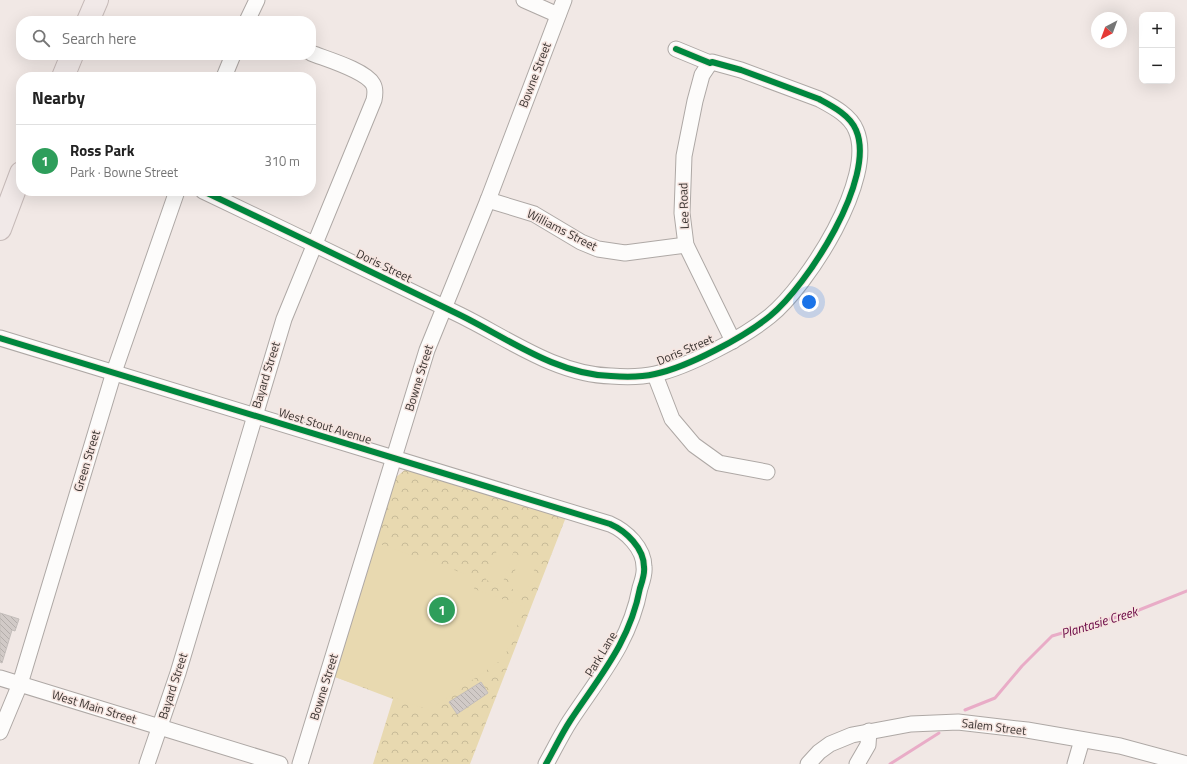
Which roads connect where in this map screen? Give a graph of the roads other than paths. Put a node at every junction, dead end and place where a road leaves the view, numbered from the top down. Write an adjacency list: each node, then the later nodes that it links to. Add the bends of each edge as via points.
1 (97, 0): 6 (highway)
2 (257, 0): 7 (street)
3 (524, 0): 5 (street)
4 (564, 0): 5 (street, Bowne Street)
5 (558, 15): 18 (street, Bowne Street)
6 (90, 16)
7 (250, 16)
8 (676, 49): 12 (street, Doris Street)
9 (316, 55): 20 (street, Bayard Street, via 369,79 374,85 375,93)
10 (70, 60): 13 (highway)
11 (231, 60): 14 (street)
12 (710, 63): 21 (street, Lee Road, via 702,75 684,156 682,213); 24 (street, Doris Street, via 741,70 818,100 847,117 856,130 860,162 846,206 827,244 790,297 770,316)
13 (65, 72)
14 (226, 72)
15 (16, 186): 19 (highway)
16 (175, 196): 25 (street, Green Street)
17 (214, 196): 20 (street, Doris Street)
18 (488, 200): 21 (street, Williams Street, via 534,214 581,242 598,249 625,253); 22 (street, Bowne Street)
19 (0, 228)
20 (313, 243): 22 (street, Doris Street); 27 (street, Bayard Street, via 284,319)
21 (686, 245): 24 (street, Lee Road)
22 (444, 308): 26 (street, Doris Street, via 572,371 610,376); 28 (street, Bowne Street, via 427,350)
23 (0, 338): 25 (street, West Stout Avenue)
24 (733, 341): 26 (street, Doris Street)
25 (114, 372): 27 (street, West Stout Avenue); 32 (street, Green Street)
26 (655, 375): 29 (street, via 672,419 694,445 720,464)
27 (254, 415): 28 (street, West Stout Avenue); 33 (street, Bayard Street)
28 (395, 459): 30 (street, West Stout Avenue, via 610,524 628,535); 39 (street, Bowne Street)
29 (767, 472)
30 (636, 546): 40 (street, Park Lane, via 644,567 637,605 629,629)
31 (0, 678): 32 (street, West Main Street)
32 (20, 684): 33 (street, West Main Street); 35 (street, Green Street)
33 (160, 728): 37 (street, Bayard Street); 38 (street, West Main Street)
34 (869, 731): 36 (street, Salem Street, via 911,724 958,722); 41 (street, Salem Street, via 830,744); 42 (street, via 868,745)
35 (0, 732)
36 (1082, 740): 43 (street); 44 (street, Salem Street, via 1120,746)
37 (147, 764)
38 (280, 764)
39 (300, 764)
40 (546, 764)
41 (808, 764)
42 (857, 764)
43 (1075, 764)
44 (1187, 764)

